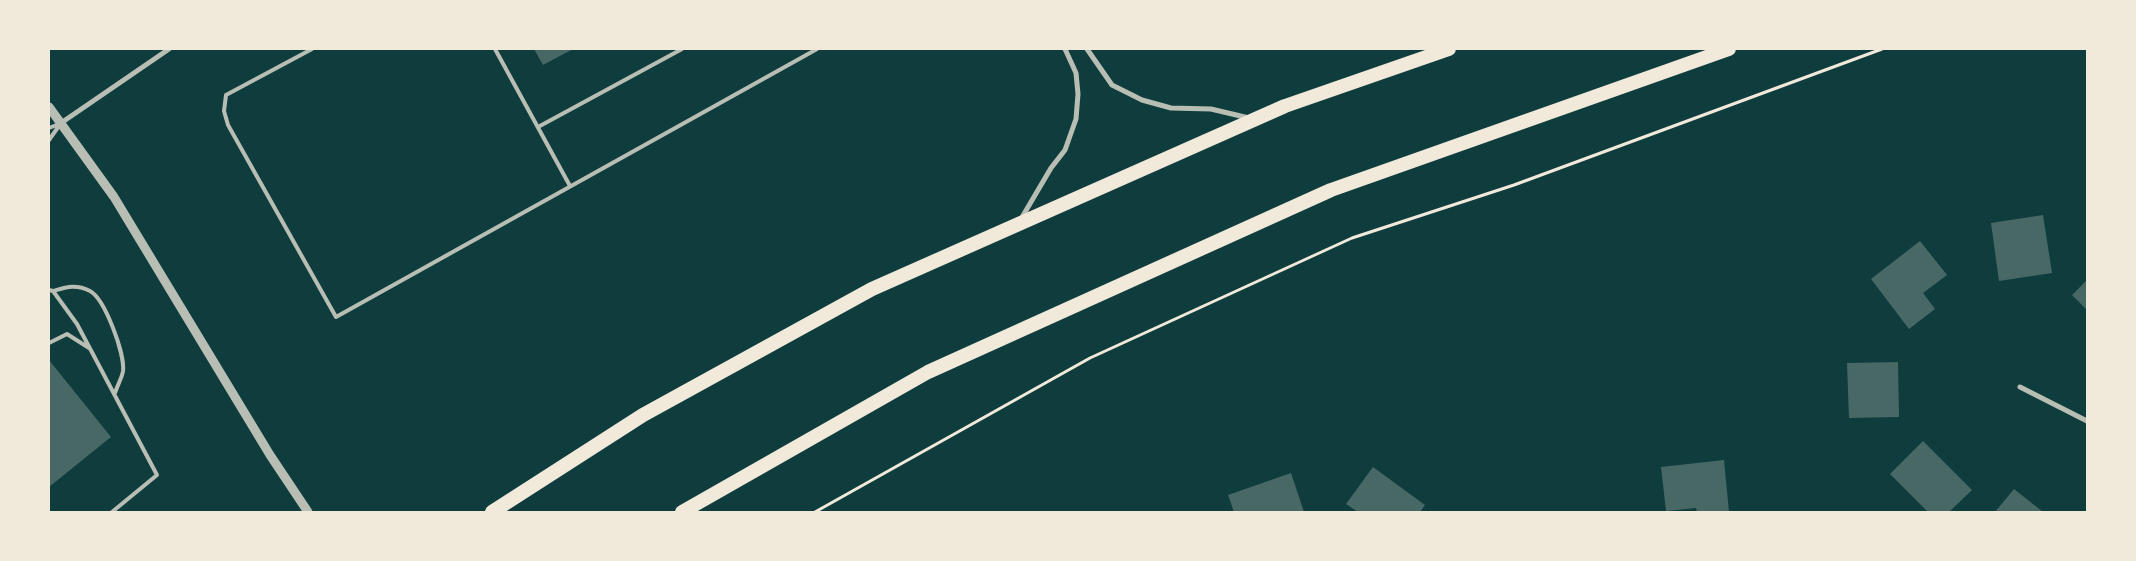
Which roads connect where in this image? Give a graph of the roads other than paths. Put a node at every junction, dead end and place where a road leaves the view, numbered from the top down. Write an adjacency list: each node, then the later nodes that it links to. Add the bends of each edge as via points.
1 (169, 49): 12 (street)
2 (312, 49): 16 (lane, via 226,95 224,110 228,125 336,317)
3 (495, 49): 13 (lane)
4 (682, 49): 13 (lane)
5 (817, 49): 16 (lane)
6 (1066, 49): 17 (street, via 1076,73 1076,119 1065,150)
7 (1087, 49): 11 (street, via 1112,85 1142,100 1171,108 1211,109)
8 (1449, 49): 11 (highway)
9 (1729, 49): 27 (highway, via 1331,190 928,372)
10 (49, 107): 12 (street)
11 (1254, 119): 17 (highway)
12 (61, 123): 14 (lane); 15 (lane); 25 (street, via 114,197)
13 (538, 127): 16 (lane)
14 (49, 128)
15 (49, 140)
16 (570, 186)
17 (1018, 224): 26 (highway, via 872,289 643,415)
18 (51, 291): 20 (lane, via 77,324); 22 (lane, via 73,285 92,292 109,319 121,346 123,371)
19 (49, 343): 20 (lane, via 67,334)
20 (91, 350): 22 (lane)
21 (2020, 387): 23 (street)
22 (115, 393): 24 (lane, via 157,475)
23 (2087, 421)
24 (112, 512)
25 (308, 512)
26 (492, 512)
27 (682, 512)

